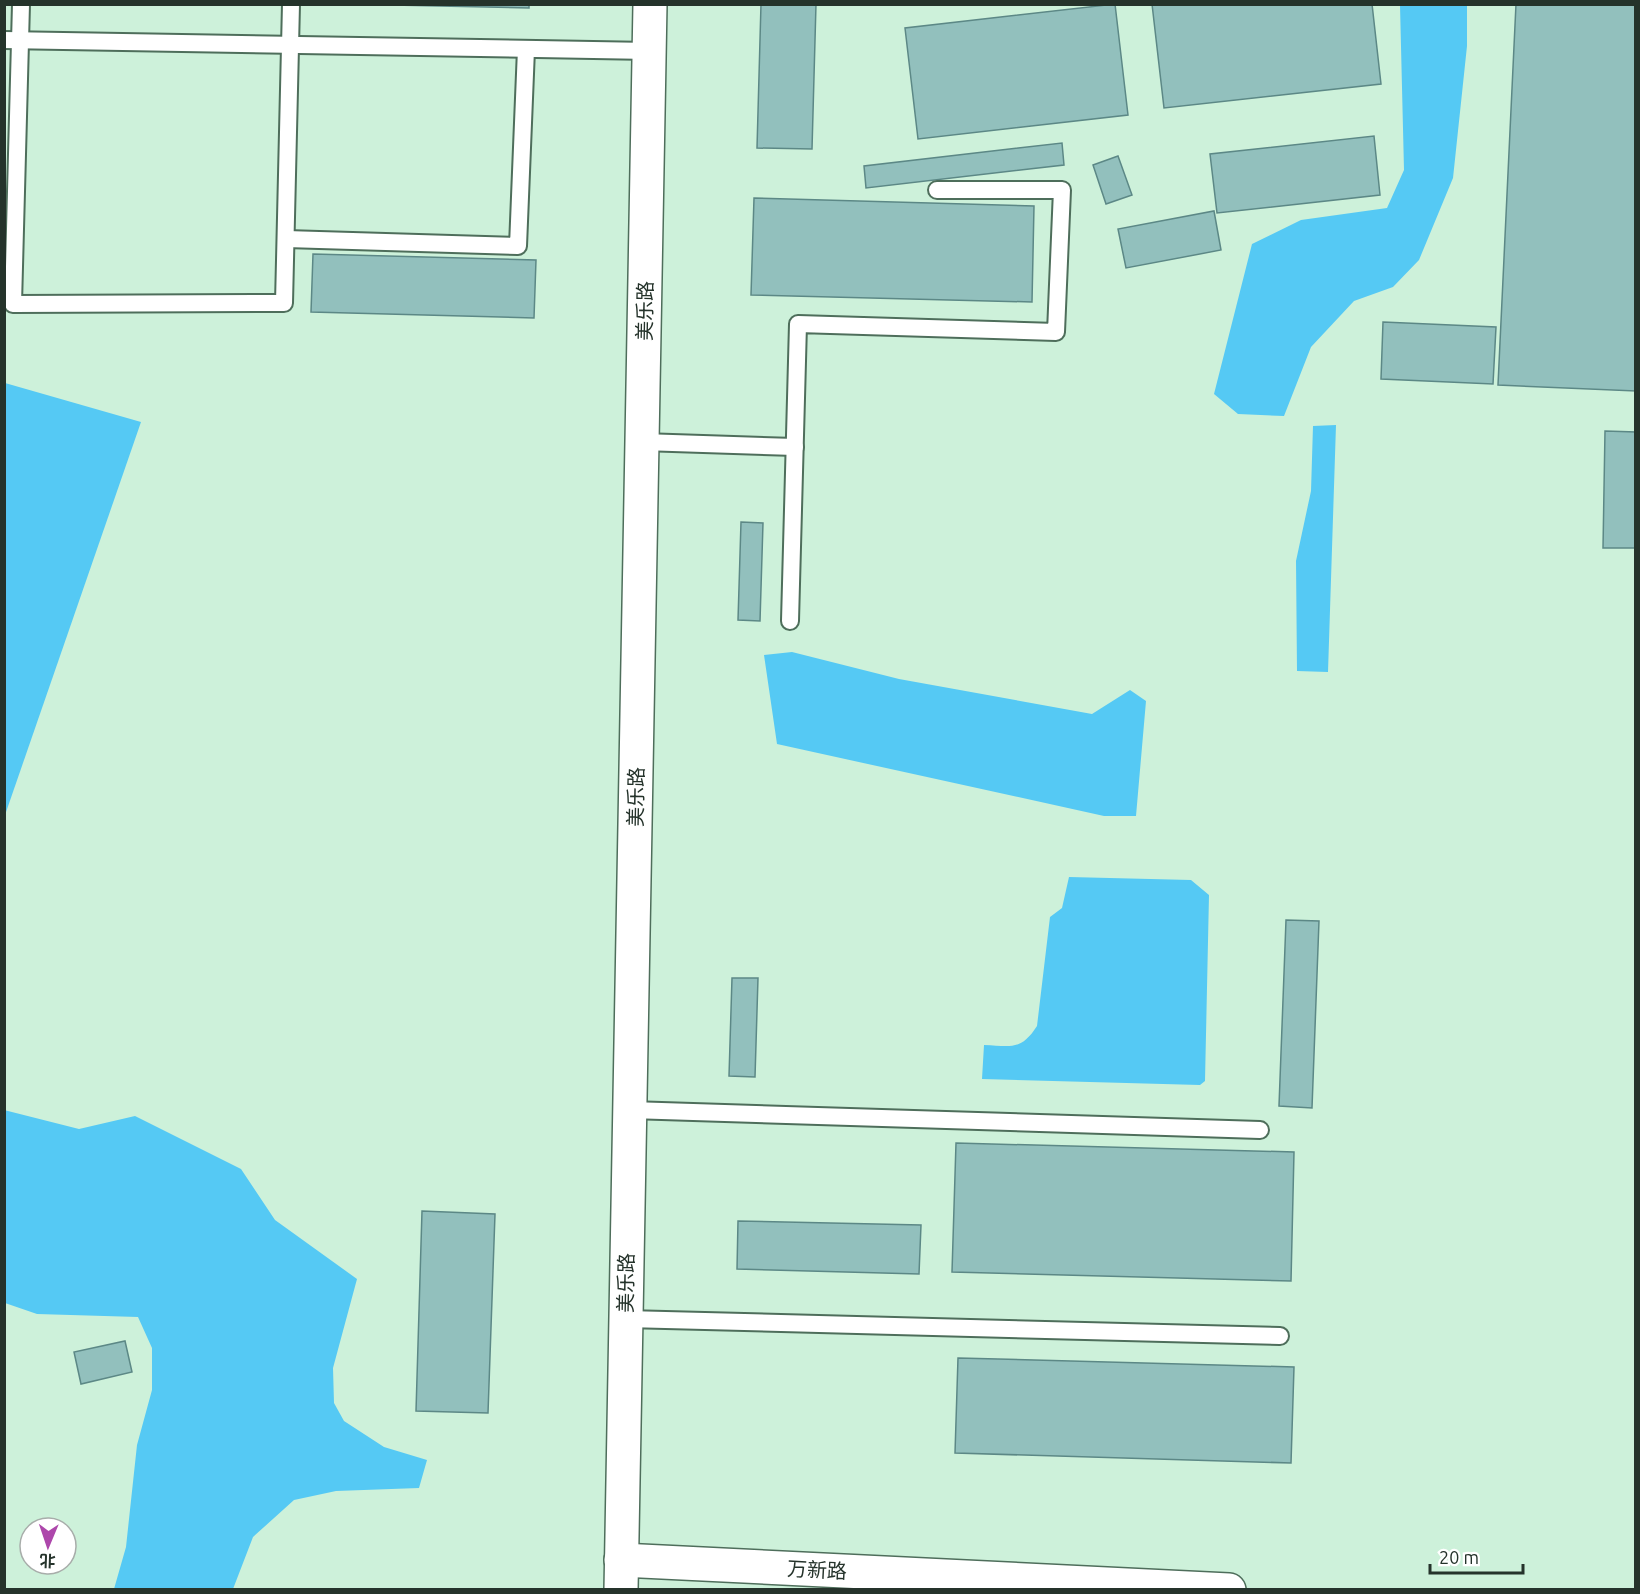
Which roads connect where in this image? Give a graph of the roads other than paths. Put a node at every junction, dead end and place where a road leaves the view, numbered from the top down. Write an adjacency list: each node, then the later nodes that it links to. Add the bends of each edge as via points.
1 (21, 4): 4 (lane)
2 (291, 4): 5 (lane)
3 (651, 4): 7 (street, 美乐路)
4 (13, 40): 5 (lane); 9 (lane, via 13,304 284,303)
5 (290, 44): 6 (lane); 9 (lane)
6 (526, 49): 7 (lane); 9 (lane, via 518,246)
7 (650, 51): 10 (street, 美乐路)
8 (937, 190): 11 (lane, via 1062,189 1056,332 798,324)
9 (286, 239)
10 (642, 442): 11 (lane); 13 (street, 美乐路)
11 (795, 447): 12 (lane)
12 (790, 621)
13 (630, 1110): 14 (lane); 15 (street, 美乐路)
14 (1260, 1130)
15 (626, 1319): 16 (lane); 17 (street, 美乐路)
16 (1280, 1336)
17 (621, 1575): 18 (street, 万新路)
18 (1085, 1586): 19 (street, 万新路)
19 (1223, 1589): 20 (street, 万新路)
20 (1229, 1590)

